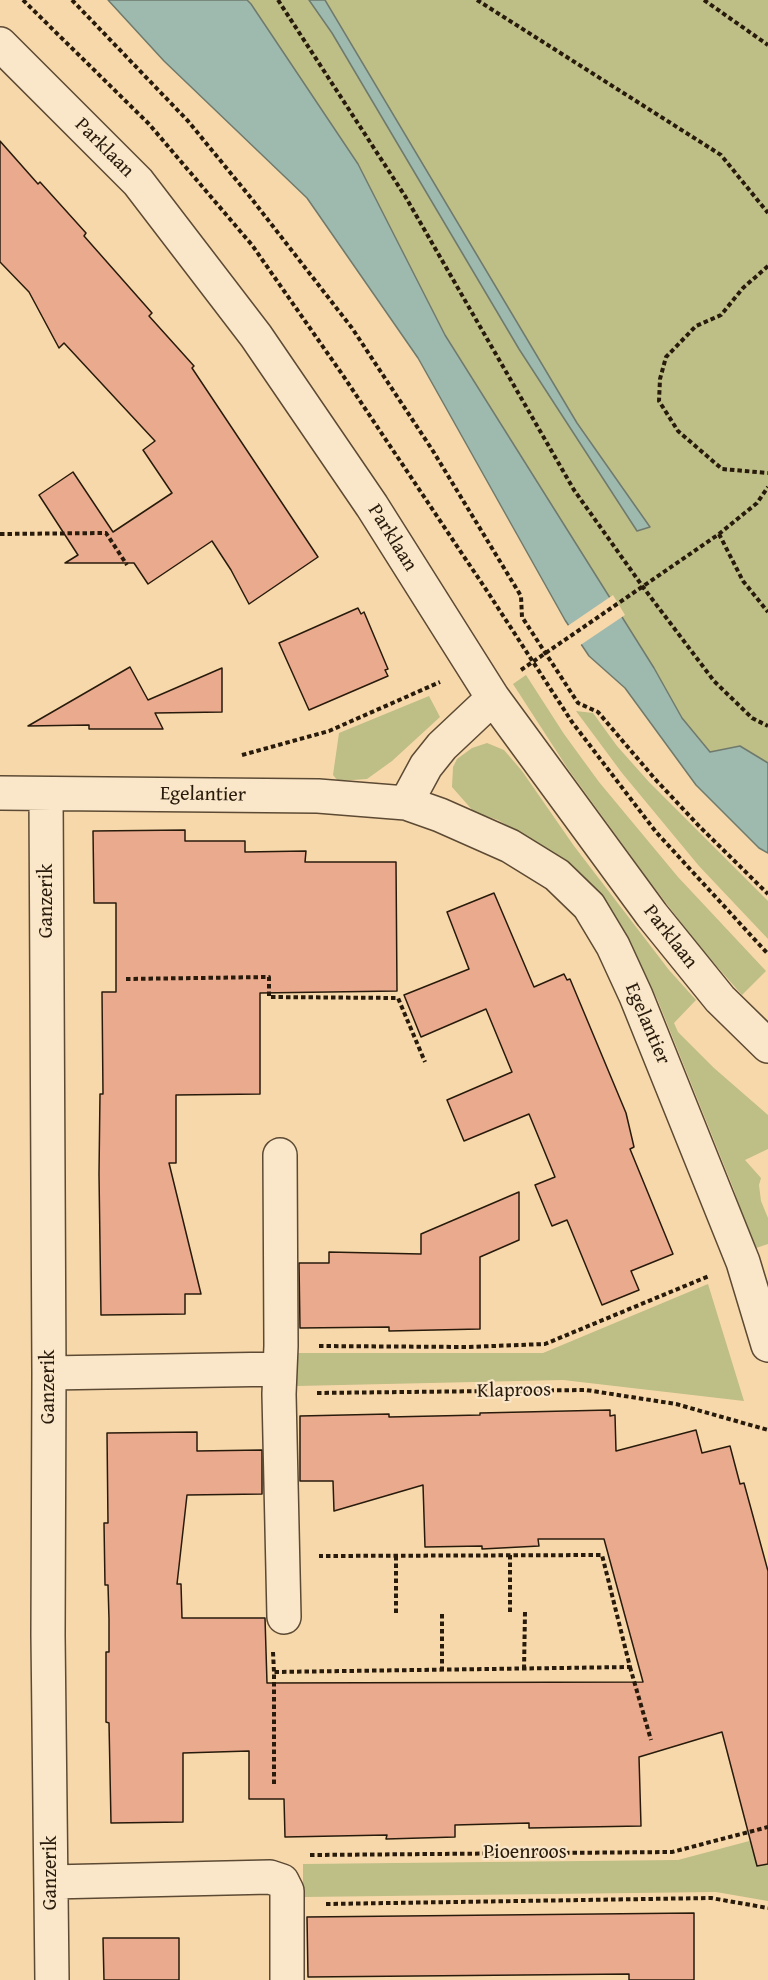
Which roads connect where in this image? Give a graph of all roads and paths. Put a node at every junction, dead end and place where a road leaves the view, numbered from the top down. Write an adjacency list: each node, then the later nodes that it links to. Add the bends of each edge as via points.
1 (23, 0): 18 (path, via 149,124 252,245)
2 (72, 0): 17 (path, via 188,121 352,328 521,596 522,617)
3 (278, 0): 15 (path, via 405,196 574,490)
4 (477, 0): 8 (path, via 721,155)
5 (704, 0): 7 (path)
6 (0, 44): 19 (street, Parklaan, via 138,182 256,336 372,506)
7 (768, 45)
8 (768, 213)
9 (768, 266): 10 (path, via 721,315 696,326 666,357 659,401 678,431 722,469)
10 (768, 473)
11 (768, 487): 13 (path, via 757,503)
12 (0, 534): 14 (path, via 106,533)
13 (719, 534): 15 (path); 16 (path, via 743,581)
14 (127, 565)
15 (643, 587): 17 (path); 21 (path, via 714,681 752,718)
16 (768, 612)
17 (546, 654): 18 (path); 26 (path, via 578,703 598,712 662,787)
18 (534, 662): 27 (path, via 572,722 649,824)
19 (473, 666): 20 (street, Parklaan); 24 (path, via 329,731 240,755)
20 (493, 698): 25 (street, via 426,766); 29 (street, Parklaan, via 652,915 720,999)
21 (768, 726)
22 (0, 793): 23 (street, Egelantier)
23 (46, 794): 24 (street, Egelantier); 35 (street, Ganzerik)
24 (202, 795): 25 (street, Egelantier, via 318,796)
25 (406, 803): 32 (street, Egelantier, via 510,846 557,875 589,906 636,996)
26 (768, 894)
27 (768, 954)
28 (126, 979): 30 (path, via 269,977 269,997 398,998)
29 (768, 1046)
30 (425, 1062)
31 (280, 1155): 34 (street)
32 (743, 1262): 33 (street, Egelantier); 34 (path, via 545,1344 467,1347)
33 (768, 1345)
34 (280, 1370): 35 (street); 36 (path, Klaproos, via 586,1390 676,1404); 39 (street)
35 (49, 1373): 52 (street, Ganzerik)
36 (768, 1430)
37 (510, 1555): 38 (path); 41 (path); 45 (path, via 602,1554)
38 (396, 1556): 39 (path); 43 (path)
39 (283, 1557): 44 (street)
40 (525, 1612): 46 (path)
41 (510, 1613)
42 (442, 1614): 47 (path)
43 (396, 1615)
44 (284, 1617)
45 (630, 1667): 46 (path); 48 (path)
46 (524, 1669): 47 (path)
47 (442, 1670): 49 (path, via 273,1672)
48 (651, 1740)
49 (274, 1784)
50 (768, 1827): 51 (path, Pioenroos, via 672,1852)
51 (302, 1855)
52 (51, 1882): 53 (street, via 270,1877); 55 (street, Ganzerik)
53 (285, 1893): 54 (path, via 711,1898); 56 (street)
54 (768, 1908)
55 (52, 1980)
56 (287, 1980)

